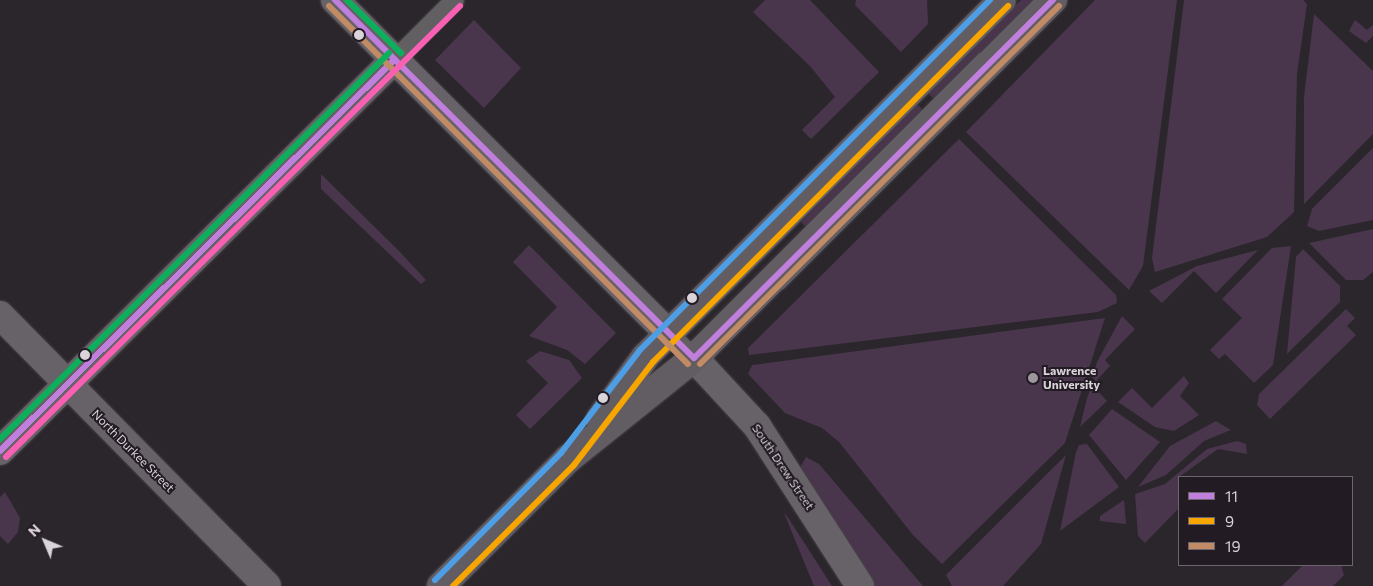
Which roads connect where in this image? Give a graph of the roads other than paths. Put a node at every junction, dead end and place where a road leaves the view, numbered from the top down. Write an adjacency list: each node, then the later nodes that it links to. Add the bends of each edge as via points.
1 (335, 0): 5 (street)
2 (454, 0): 5 (street)
3 (1002, 0): 7 (main road)
4 (1053, 0): 8 (main road)
5 (394, 59): 7 (street); 9 (street)
6 (0, 315): 9 (street, North Durkee Street)
7 (668, 333): 8 (street); 11 (main road)
8 (694, 358): 11 (main road); 14 (street, South Drew Street, via 757,426)
9 (68, 384): 10 (street); 12 (street, North Durkee Street)
10 (0, 451)
11 (568, 459): 13 (main road)
12 (267, 586)
13 (441, 586)
14 (860, 586)

